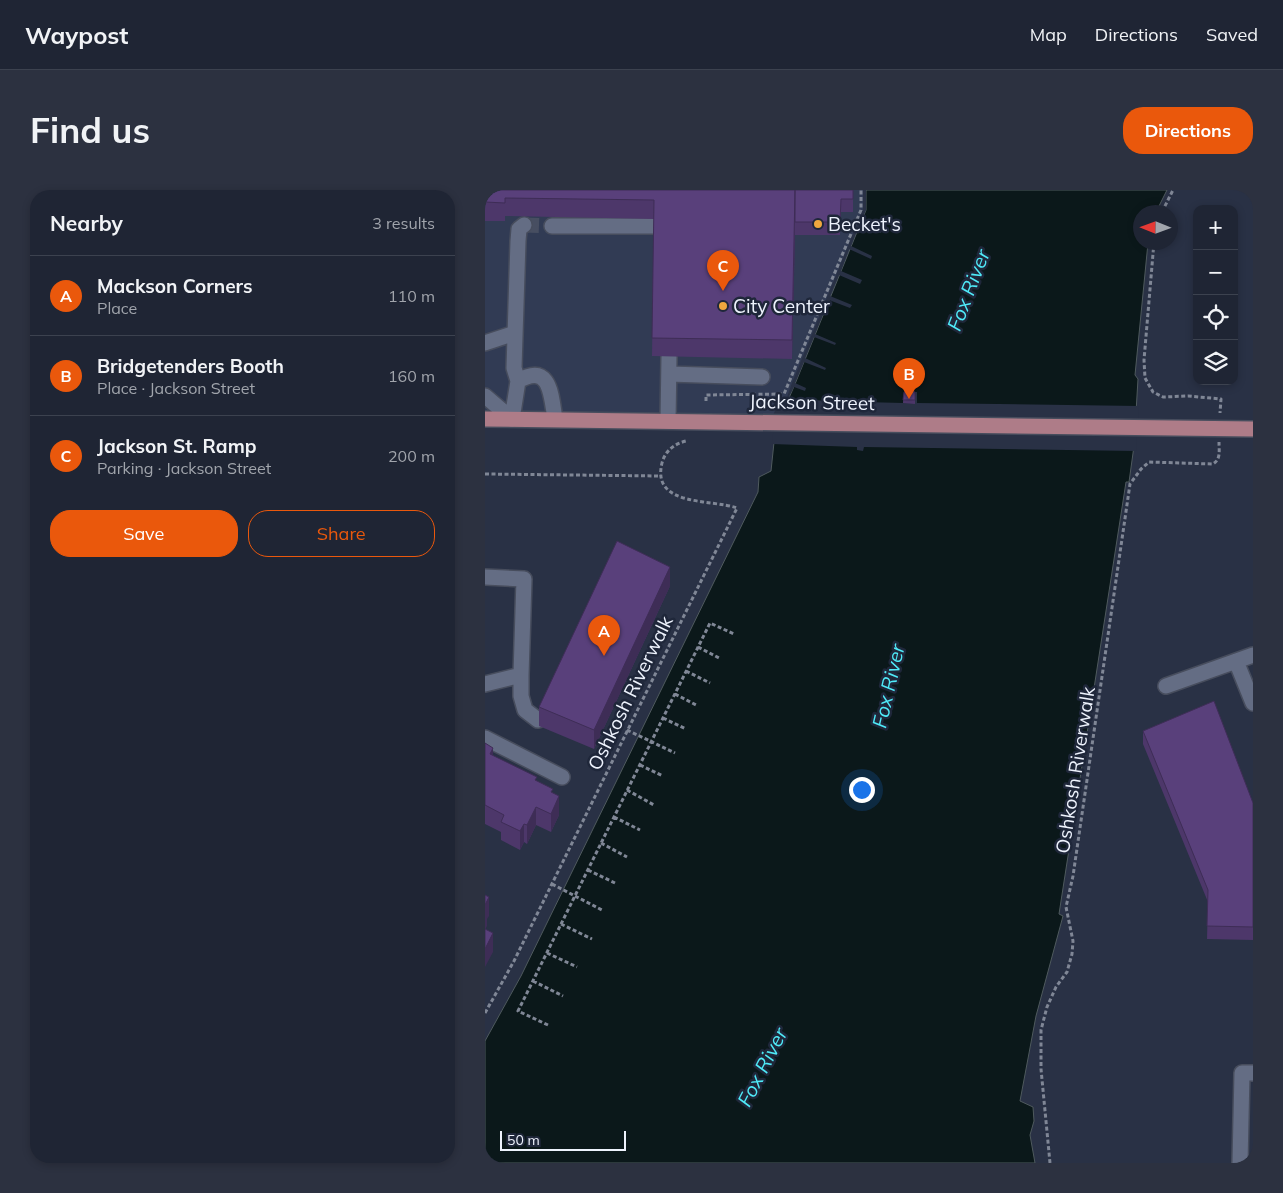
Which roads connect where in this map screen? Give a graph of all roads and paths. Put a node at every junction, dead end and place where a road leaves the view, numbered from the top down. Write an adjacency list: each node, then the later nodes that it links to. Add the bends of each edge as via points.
1 (861, 190): 15 (path, via 861,210 785,394 706,395)
2 (1173, 190): 3 (path)
3 (1166, 205)
4 (524, 226): 8 (street, via 518,234)
5 (552, 226): 6 (street)
6 (654, 226)
7 (1153, 250): 16 (path, via 1145,378 1153,392 1163,397 1221,398)
8 (515, 333): 9 (street); 13 (street)
9 (485, 343)
10 (669, 357): 11 (street)
11 (669, 374): 12 (street); 20 (street)
12 (762, 377)
13 (518, 381): 18 (street); 19 (street, via 536,375 548,383)
14 (485, 396): 18 (street)
15 (706, 400)
16 (1221, 410)
17 (485, 418): 18 (main road, Jackson Street)
18 (512, 419): 19 (main road, Jackson Street)
19 (555, 419): 20 (main road, Jackson Street)
20 (669, 421): 21 (main road, Jackson Street)
21 (1253, 429)
22 (686, 441): 25 (path, via 668,451 661,466)
23 (1219, 449): 70 (path, Oshkosh Riverwalk, via 1219,458 1213,464 1149,462 1130,484 1066,907 1073,941 1072,954 1067,972 1047,1007 1041,1030 1041,1069)
24 (485, 474): 25 (path)
25 (661, 476): 43 (path, Oshkosh Riverwalk, via 663,484 674,496 737,508)
26 (485, 577): 33 (street, via 524,578)
27 (734, 634): 28 (path, via 710,623)
28 (698, 647): 30 (path); 32 (path)
29 (1253, 655): 31 (street)
30 (721, 659)
31 (1236, 661): 36 (street); 38 (street)
32 (686, 671): 34 (path); 37 (path)
33 (521, 675): 35 (street); 41 (street, via 525,710)
34 (710, 683)
35 (485, 684)
36 (1167, 686)
37 (675, 694): 39 (path); 40 (path)
38 (1253, 703)
39 (698, 706)
40 (663, 718): 42 (path); 45 (path)
41 (538, 720)
42 (686, 729)
43 (627, 730): 45 (path); 58 (path, Oshkosh Riverwalk)
44 (485, 738): 49 (street)
45 (651, 741): 46 (path); 47 (path)
46 (675, 753)
47 (640, 765): 48 (path); 50 (path)
48 (663, 776)
49 (563, 777)
50 (627, 790): 51 (path); 52 (path)
51 (654, 804)
52 (614, 817): 53 (path); 54 (path)
53 (640, 830)
54 (601, 843): 55 (path); 56 (path)
55 (627, 857)
56 (588, 870): 57 (path); 59 (path)
57 (615, 883)
58 (552, 884): 59 (path); 67 (path, Oshkosh Riverwalk)
59 (575, 896): 60 (path); 61 (path)
60 (602, 910)
61 (561, 924): 62 (path); 63 (path)
62 (592, 939)
63 (547, 953): 64 (path); 65 (path)
64 (577, 967)
65 (533, 981): 66 (path); 68 (path, via 519,1010)
66 (563, 996)
67 (485, 1013)
68 (548, 1026)
69 (1253, 1073): 71 (street, via 1242,1073)
70 (1050, 1163)
71 (1240, 1163)

